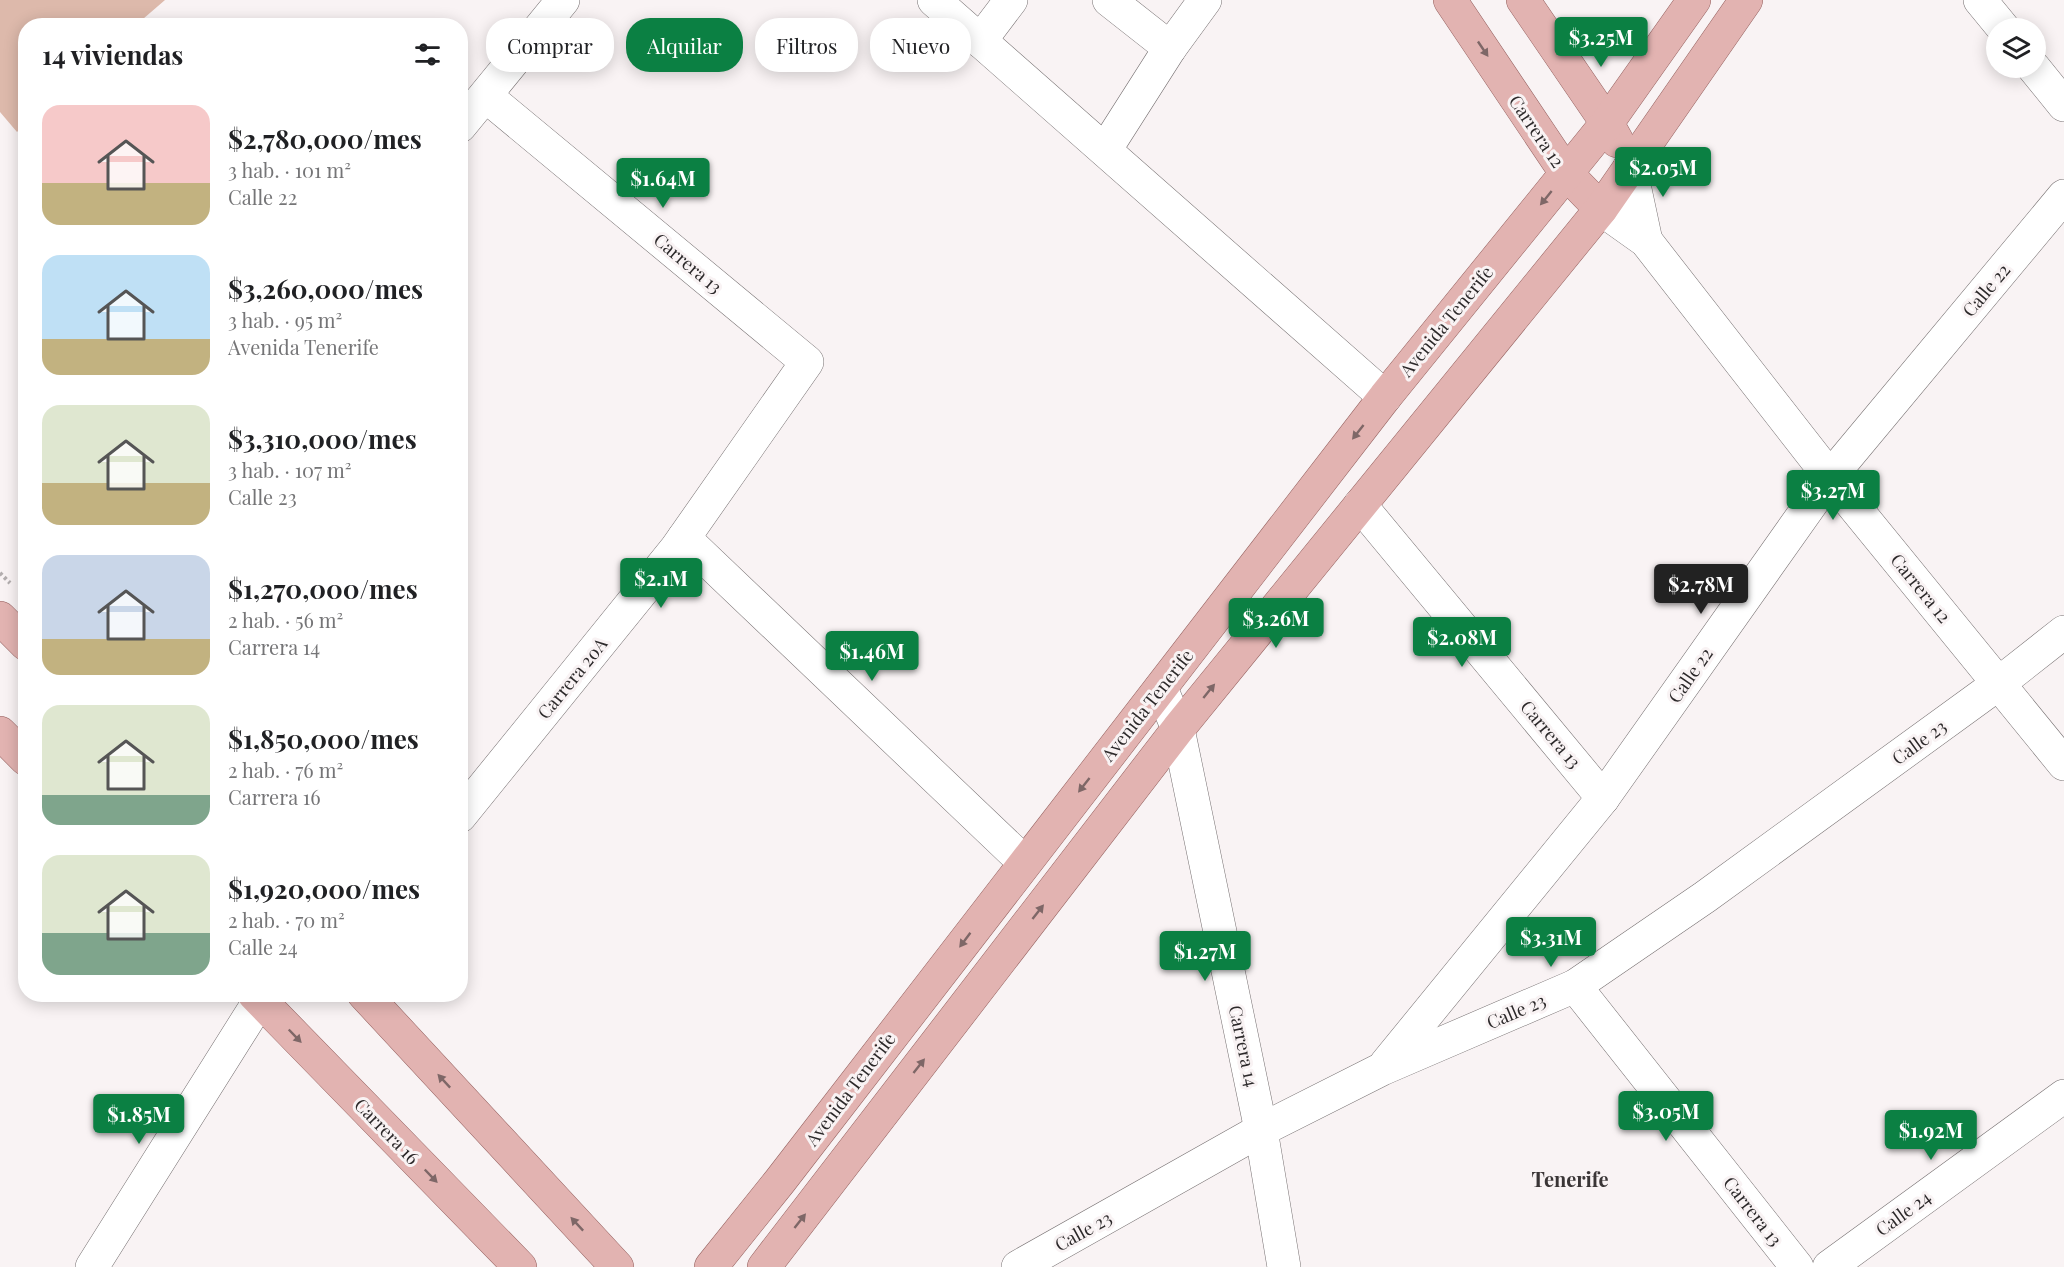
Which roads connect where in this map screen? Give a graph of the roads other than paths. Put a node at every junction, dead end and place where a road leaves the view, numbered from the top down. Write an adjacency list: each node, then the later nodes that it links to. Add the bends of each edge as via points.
1 (564, 0): 15 (street)
2 (934, 0): 12 (street)
3 (1011, 0): 12 (street)
4 (1109, 0): 13 (street)
5 (1205, 0): 13 (street)
6 (1450, 0): 21 (main road, Carrera 12, one-way to 21)
7 (1523, 0): 18 (main road, Carrera 12)
8 (1694, 0): 18 (main road, Avenida Tenerife)
9 (1746, 0): 20 (main road)
10 (1980, 0): 11 (street)
11 (1995, 18)
12 (980, 40): 19 (street)
13 (1170, 48): 19 (street)
14 (2042, 78): 16 (street)
15 (486, 96): 17 (street); 25 (street, Carrera 13)
16 (2064, 105)
17 (468, 117)
18 (1607, 123): 20 (main road, Carrera 12); 21 (main road, Avenida Tenerife)
19 (1105, 150): 26 (street)
20 (1630, 166): 23 (main road); 24 (street, Carrera 12)
21 (1566, 173): 23 (main road, Carrera 12); 26 (main road, Avenida Tenerife, one-way to 26)
22 (2064, 196): 27 (street, Calle 22)
23 (1601, 209): 24 (street, Carrera 12); 28 (main road)
24 (1646, 241): 27 (street, Carrera 12)
25 (807, 362): 29 (street, Carrera 20A)
26 (1385, 397): 34 (main road, Avenida Tenerife, one-way to 34)
27 (1830, 477): 33 (street, Carrera 12); 39 (street, Calle 22)
28 (1360, 505): 35 (main road, one-way to 28); 39 (street, Carrera 13)
29 (684, 538): 40 (street, Carrera 20A); 41 (street)
30 (0, 618): 32 (main road)
31 (2064, 632): 33 (street, Calle 23)
32 (18, 636)
33 (1998, 684): 38 (street, Carrera 12); 42 (street, Calle 23, via 1705,897)
34 (1161, 688): 35 (street, Carrera 14); 41 (main road, Avenida Tenerife, one-way to 41)
35 (1178, 729): 48 (street, Carrera 14); 53 (main road, one-way to 35)
36 (0, 733): 37 (main road)
37 (18, 751)
38 (2064, 764)
39 (1603, 798): 46 (street, Calle 22)
40 (468, 806)
41 (1024, 862): 52 (main road, Avenida Tenerife, one-way to 52)
42 (1575, 986): 46 (street, Calle 23); 56 (street, Carrera 13)
43 (254, 1002): 49 (street)
44 (262, 1002): 50 (main road, Carrera 16, one-way to 50)
45 (371, 1002): 51 (main road, one-way to 45)
46 (1382, 1070): 48 (street, Calle 23)
47 (2064, 1096): 57 (street, Calle 24)
48 (1262, 1130): 54 (street, Calle 23); 55 (street, Carrera 14)
49 (92, 1267)
50 (520, 1267)
51 (617, 1267)
52 (711, 1267)
53 (764, 1267)
54 (1018, 1267)
55 (1284, 1267)
56 (1797, 1267)
57 (1829, 1267)

